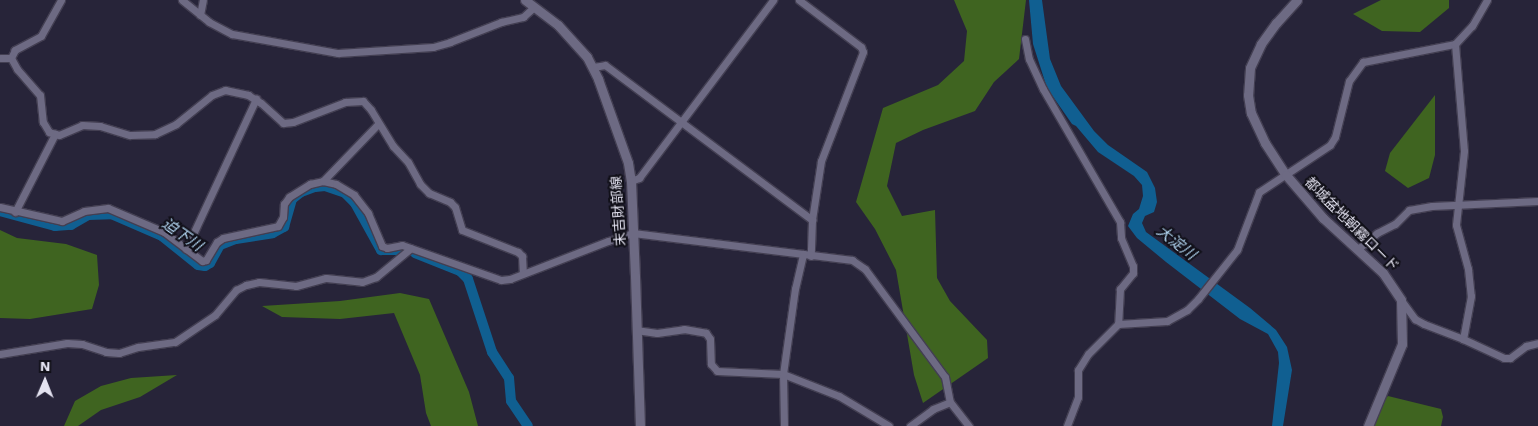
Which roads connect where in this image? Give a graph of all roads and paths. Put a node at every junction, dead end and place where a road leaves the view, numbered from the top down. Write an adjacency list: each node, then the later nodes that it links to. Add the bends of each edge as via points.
1 (61, 0): 14 (street, via 41,36 15,50)
2 (182, 0): 10 (street)
3 (203, 0): 10 (street)
4 (525, 0): 9 (street, 末吉財部線)
5 (773, 0): 17 (street)
6 (799, 0): 27 (street, via 861,47 863,52 820,161)
7 (1297, 0): 20 (street, 都城盆地朝霧ロード, via 1261,44 1250,68 1248,82 1252,113 1265,144)
8 (1487, 0): 12 (street, via 1472,26)
9 (534, 7): 10 (street, via 523,17 433,46 338,53 232,34); 15 (street, 末吉財部線, via 558,25)
10 (200, 15)
11 (1025, 39): 35 (street, via 1029,59 1043,89 1120,222 1121,238 1133,273 1120,289)
12 (1455, 44): 20 (street, via 1363,62 1349,81 1335,137 1330,145); 24 (street, via 1464,151)
13 (0, 58): 14 (street)
14 (11, 58): 19 (street, via 17,70 40,95 42,122 46,130)
15 (593, 67): 17 (street, via 605,65); 22 (street, 末吉財部線, via 621,140)
16 (256, 99): 18 (street, via 283,123 345,102 363,101); 19 (street, via 225,90 176,124 155,134 130,135 100,126 82,125 63,134); 30 (street)
17 (681, 122): 22 (street, via 639,178); 27 (street)
18 (378, 124): 21 (street); 33 (street, via 408,162 420,184 455,207 462,230 518,252 522,256)
19 (55, 134): 26 (street)
20 (1286, 175): 31 (street, 都城盆地朝霧ロード, via 1323,218); 35 (street, via 1260,192 1237,250 1187,310 1167,322)
21 (323, 181): 29 (street, via 354,194 368,214 382,246); 30 (street, via 310,184 289,197 278,226 223,238 206,260 198,260)
22 (631, 181): 28 (street, 末吉財部線)
23 (1538, 201): 24 (street)
24 (1460, 205): 31 (street, via 1409,210 1395,224); 37 (street, via 1456,225 1468,269 1471,296)
25 (0, 207): 26 (street)
26 (15, 212): 30 (street, via 62,221 84,211 108,208 164,232)
27 (812, 220): 32 (street)
28 (633, 233): 32 (street); 33 (street); 36 (street, 末吉財部線)
29 (411, 248): 33 (street, via 501,280); 39 (street, via 376,277 362,282 326,278 296,286 259,282 246,285 236,290 214,315 175,342 119,353 82,344 67,344)
30 (186, 249)
31 (1358, 249): 34 (street, 都城盆地朝霧ロード, via 1383,273)
32 (807, 255): 40 (street, via 795,289); 41 (street, via 852,260 865,269 945,377)
33 (523, 273)
34 (1401, 300): 37 (street, via 1415,319); 48 (street, 都城盆地朝霧ロード, via 1403,326 1400,351)
35 (1118, 324): 47 (street, via 1081,362 1078,397)
36 (636, 330): 40 (street, via 657,333 700,331 710,339 712,364 717,371); 42 (street, 末吉財部線)
37 (1462, 338): 38 (street, via 1504,358)
38 (1538, 343)
39 (0, 354)
40 (783, 374): 43 (street); 44 (street, via 839,396)
41 (950, 402): 45 (street, via 933,409); 46 (street)
42 (640, 426)
43 (784, 426)
44 (889, 426)
45 (910, 426)
46 (969, 426)
47 (1067, 426)
48 (1368, 426)

